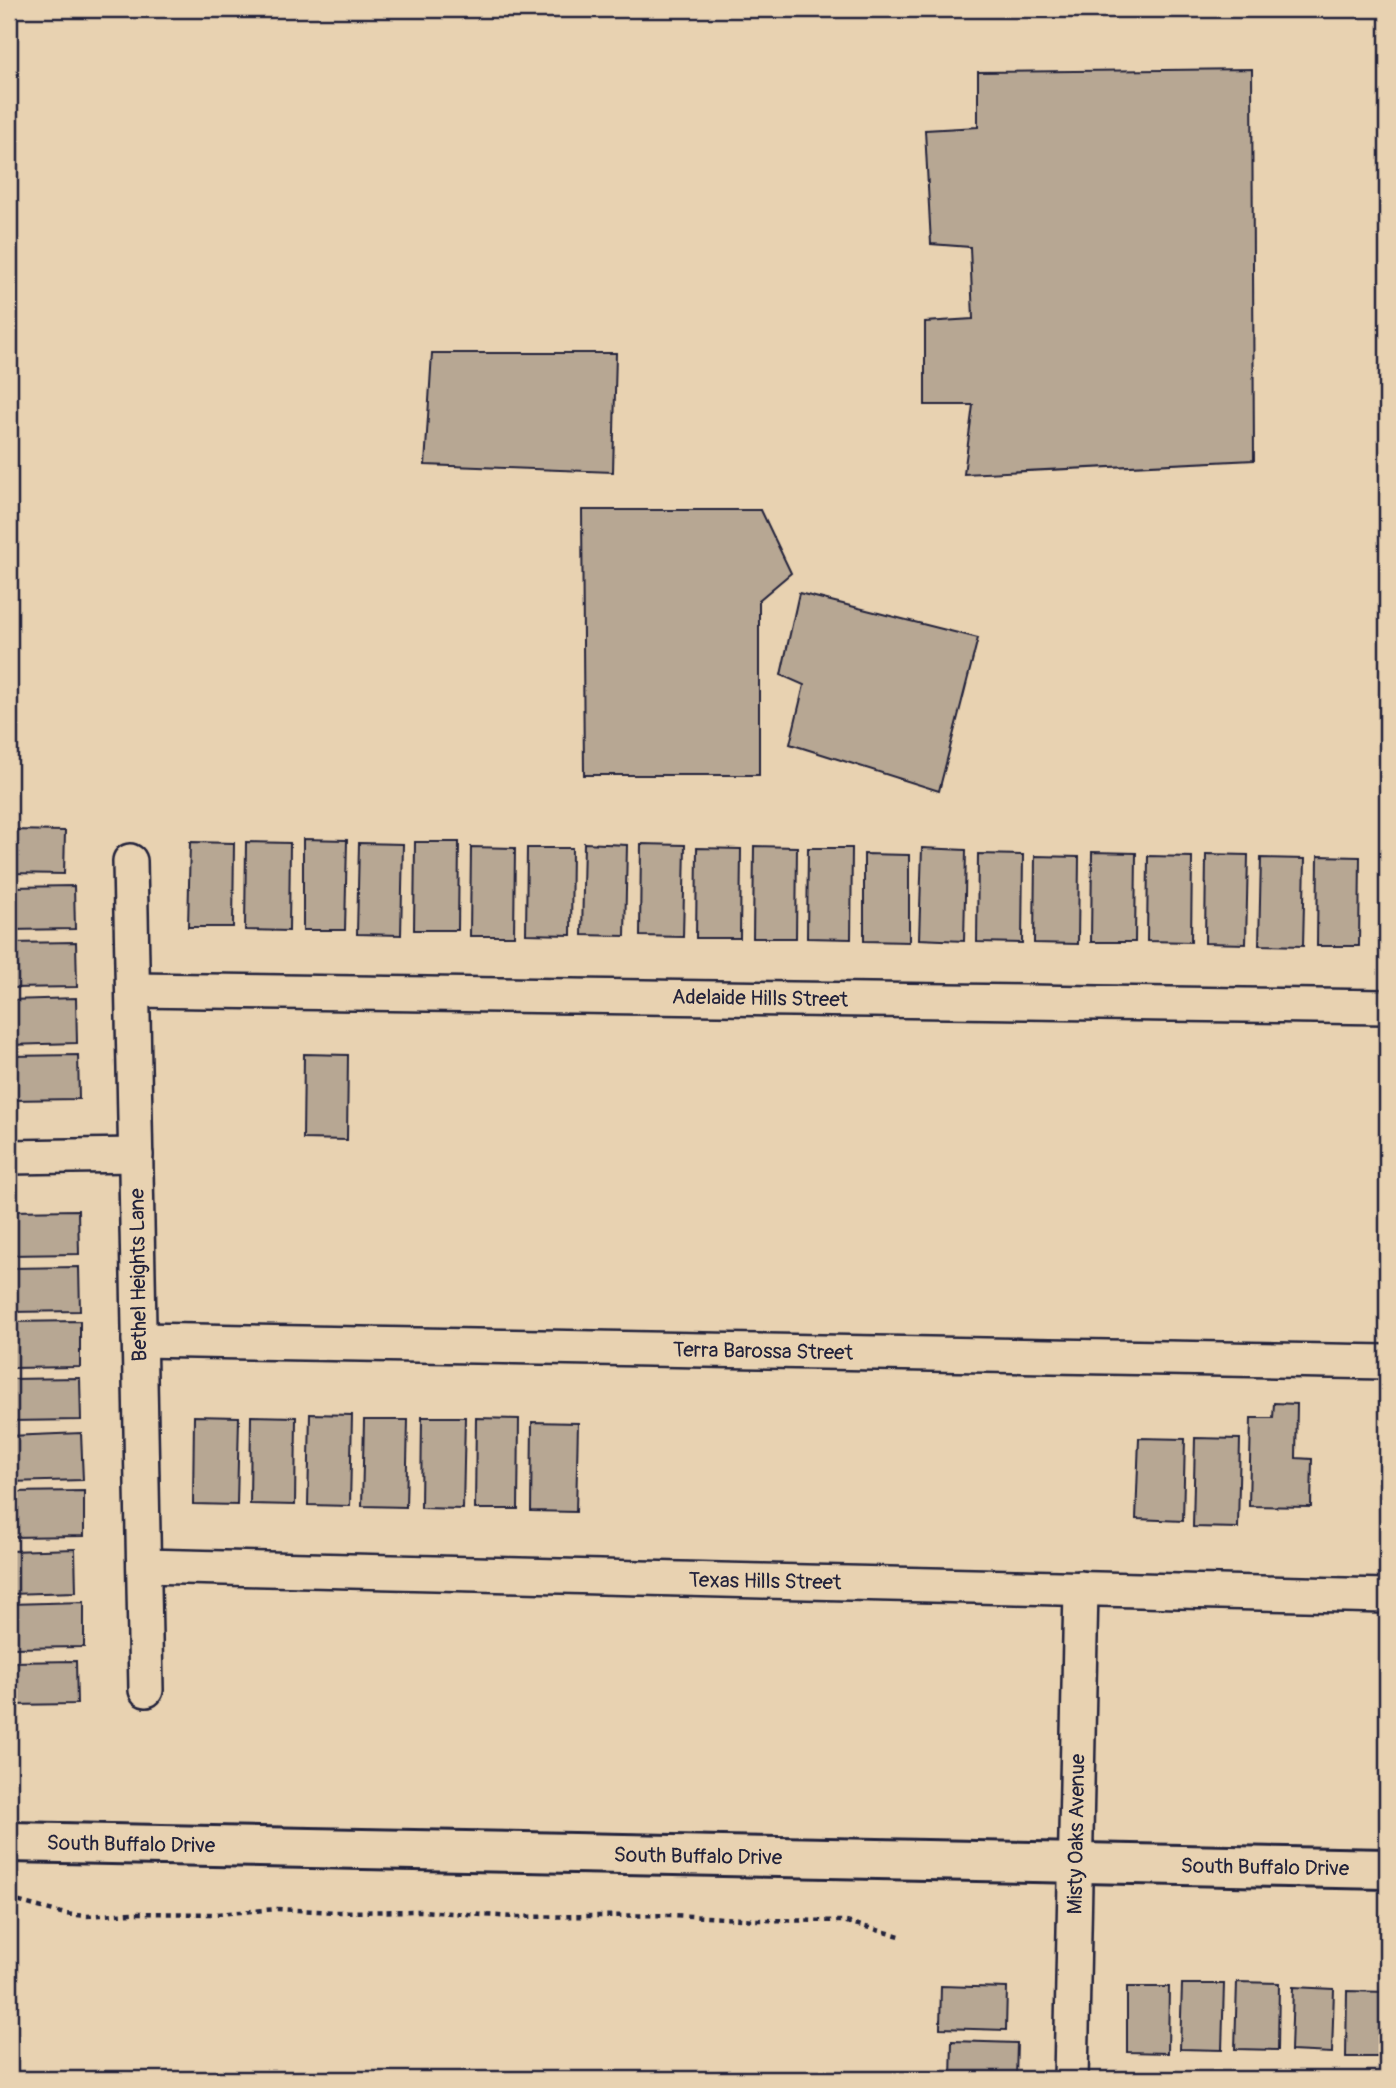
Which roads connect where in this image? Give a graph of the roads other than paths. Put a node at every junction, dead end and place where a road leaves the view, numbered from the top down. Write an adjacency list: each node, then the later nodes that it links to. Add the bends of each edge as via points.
1 (131, 861): 2 (street, Bethel Heights Lane)
2 (133, 990): 3 (street, Adelaide Hills Street); 4 (street, Bethel Heights Lane)
3 (1387, 1007)
4 (136, 1155): 5 (street); 6 (street, Bethel Heights Lane)
5 (9, 1157)
6 (139, 1340): 7 (street, Terra Barossa Street); 8 (street, Bethel Heights Lane)
7 (1387, 1362)
8 (144, 1566): 9 (street, Texas Hills Street); 11 (street, Bethel Heights Lane)
9 (1081, 1588): 10 (street, Texas Hills Street); 13 (street, Misty Oaks Avenue)
10 (1387, 1596)
11 (146, 1690)
12 (9, 1842): 13 (main road, South Buffalo Drive)
13 (1075, 1864): 14 (main road, South Buffalo Drive); 15 (street, Misty Oaks Avenue)
14 (1387, 1869)
15 (1071, 2079)

